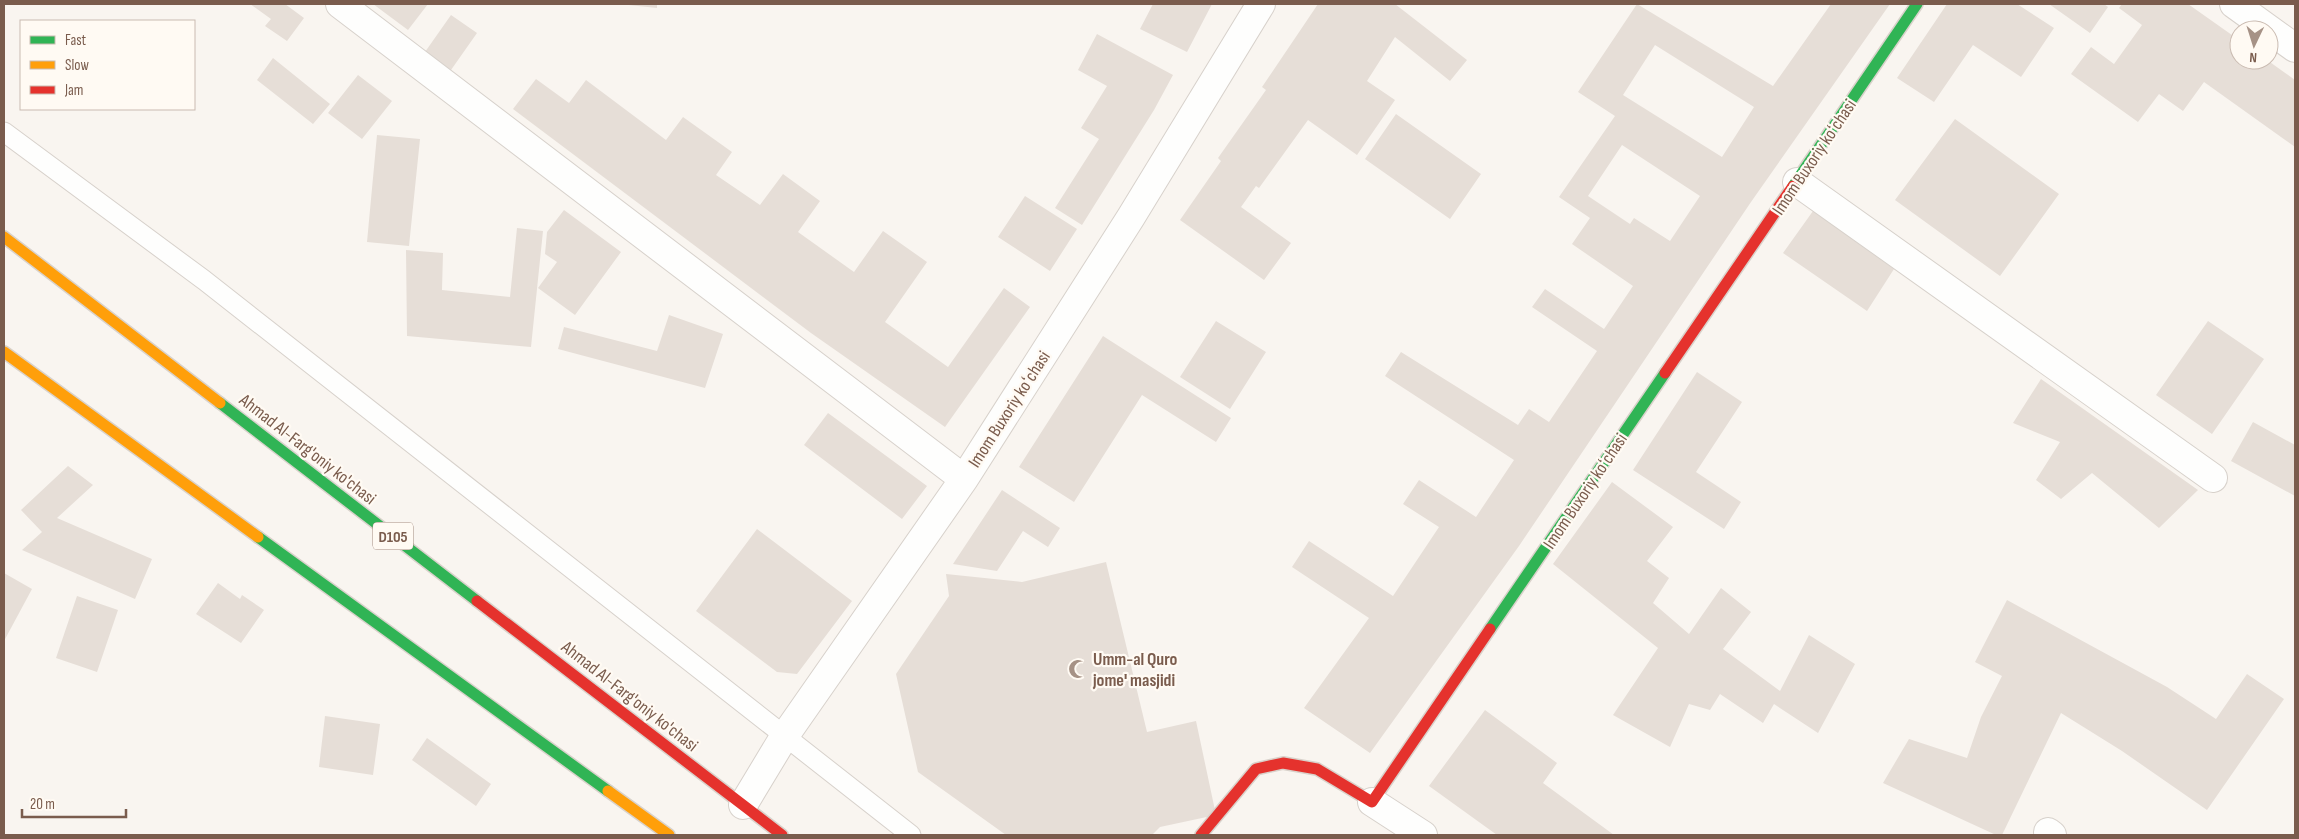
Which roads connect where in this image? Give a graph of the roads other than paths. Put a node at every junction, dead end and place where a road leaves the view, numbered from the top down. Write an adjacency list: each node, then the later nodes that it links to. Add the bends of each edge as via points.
1 (340, 4): 10 (street)
2 (1261, 4): 10 (street, Imom Buxoriy koʻchasi, via 1131,218)
3 (1917, 4): 7 (main road, Imom Buxoriy koʻchasi)
4 (2234, 4): 5 (street)
5 (2295, 48)
6 (4, 132): 12 (lane, via 204,280)
7 (1797, 182): 11 (street); 13 (main road, Imom Buxoriy koʻchasi)
8 (4, 237): 14 (main road, Ahmad Al-Farg'oniy ko'chasi / D105)
9 (4, 352): 15 (main road)
10 (964, 478): 12 (street, Imom Buxoriy koʻchasi)
11 (2213, 478)
12 (784, 737): 14 (street, Imom Buxoriy koʻchasi); 17 (lane)
13 (1372, 802): 18 (main road, via 1318,769 1282,762 1256,769); 19 (street)
14 (743, 805): 16 (main road, Ahmad Al-Farg'oniy ko'chasi / D105)
15 (669, 835)
16 (782, 835)
17 (911, 835)
18 (1201, 835)
19 (1423, 835)

